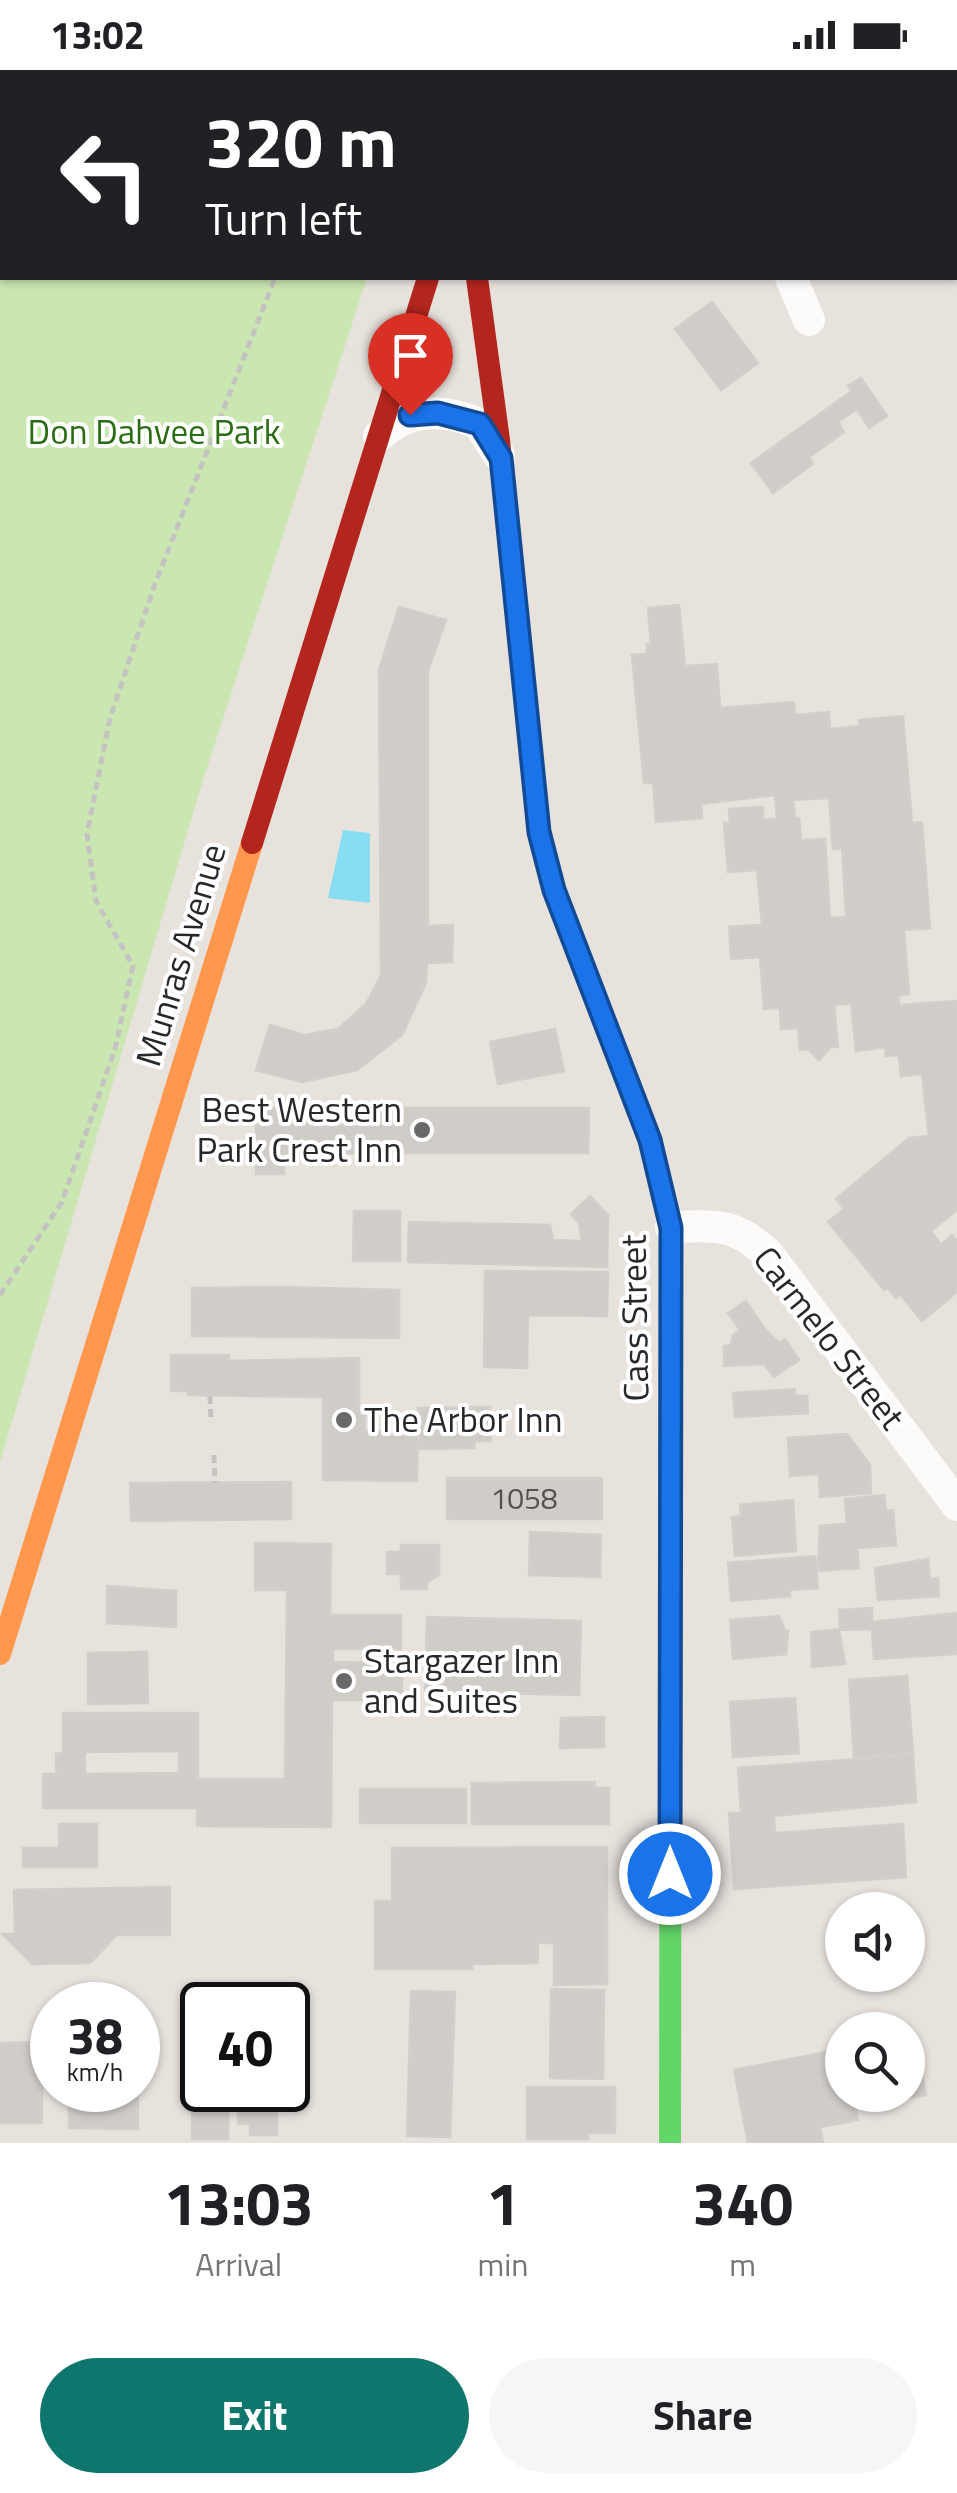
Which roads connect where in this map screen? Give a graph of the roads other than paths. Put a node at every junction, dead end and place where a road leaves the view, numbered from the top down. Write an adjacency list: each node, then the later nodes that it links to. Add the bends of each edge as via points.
1 (427, 280): 5 (street, Munras Avenue)
2 (478, 280): 6 (street, Cass Street)
3 (792, 280): 4 (street)
4 (809, 320)
5 (379, 436): 6 (street, via 410,415 438,413 480,424); 9 (street, Munras Avenue)
6 (501, 458): 7 (street, Cass Street, via 539,832 554,890 650,1140)
7 (671, 1228): 8 (street, Carmelo Street, via 725,1225 770,1255); 10 (street, Cass Street)
8 (957, 1505)
9 (0, 1654)
10 (670, 2143)

